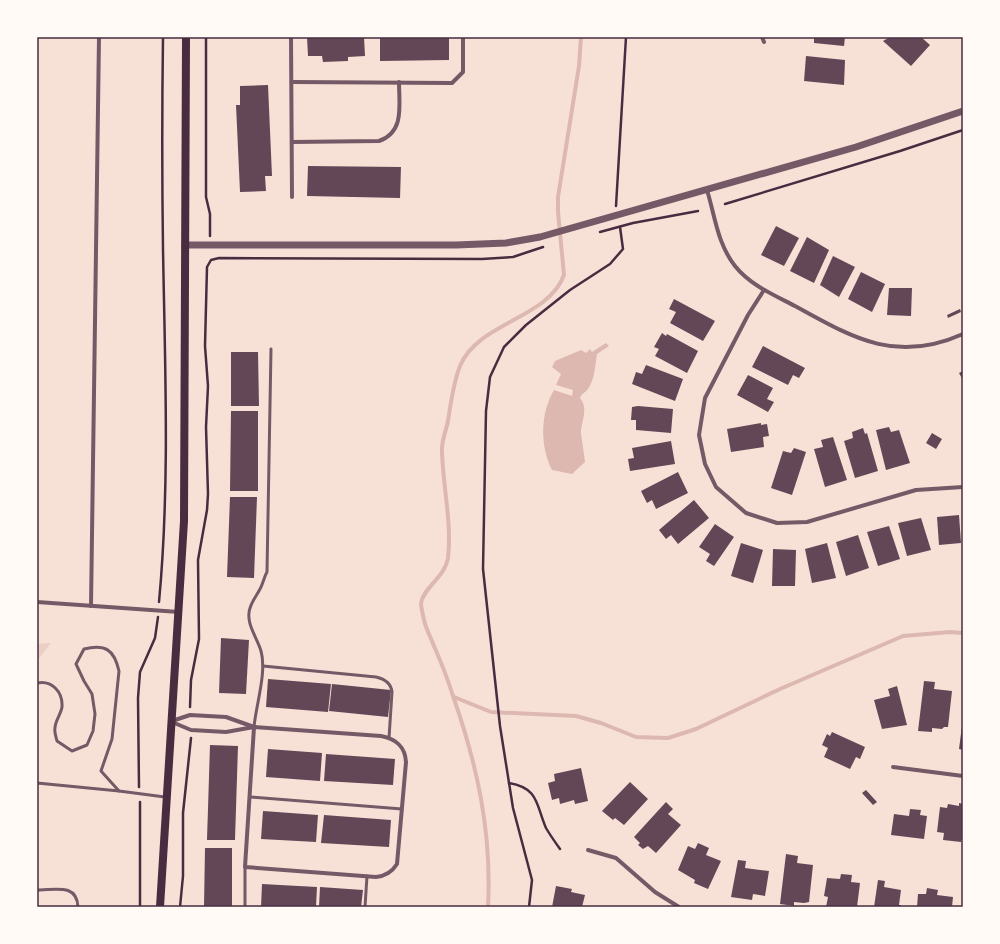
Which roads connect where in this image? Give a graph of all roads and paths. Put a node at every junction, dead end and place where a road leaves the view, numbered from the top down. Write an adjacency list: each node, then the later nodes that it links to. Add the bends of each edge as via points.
1 (99, 37): 29 (street)
2 (163, 37): 27 (path, via 162,202 166,460)
3 (186, 37): 21 (main road)
4 (206, 37): 18 (path, via 206,197)
5 (292, 37): 8 (street)
6 (463, 37): 9 (street, via 463,72 452,83)
7 (626, 37): 15 (path)
8 (292, 82): 9 (street); 12 (street)
9 (399, 82): 12 (street, via 398,121 395,131 388,138 379,141)
10 (963, 111): 13 (street, via 856,147)
11 (963, 130): 16 (path)
12 (292, 142): 14 (street)
13 (707, 190): 21 (street, via 506,243); 23 (street, via 719,238 729,257 746,278)
14 (292, 197)
15 (615, 204)
16 (725, 204)
17 (698, 211): 19 (path)
18 (210, 226)
19 (620, 226): 20 (path); 43 (path, via 623,249 610,264 570,290 526,325 504,347 490,377 486,412 483,569 500,726)
20 (608, 230)
21 (185, 245): 30 (main road, via 184,521)
22 (529, 253): 34 (path, via 482,259 210,260 207,267 205,326 208,494 198,560 199,639 191,680)
23 (764, 290): 24 (street, via 858,339 884,346 915,348); 26 (street, via 748,315 705,398 699,435 705,464 716,487 746,513 777,523 807,522 916,490)
24 (963, 334)
25 (271, 349): 32 (lane, via 266,572 250,608 249,617)
26 (963, 488)
27 (159, 600)
28 (37, 602): 29 (street)
29 (91, 606): 30 (street)
30 (180, 612): 35 (main road)
31 (157, 626): 41 (path, via 155,638 140,672)
32 (263, 666): 36 (lane); 38 (lane, via 376,676 384,679 392,687)
33 (37, 683): 44 (lane, via 53,685 60,693 62,707 55,728 57,741 72,751 87,745 93,731 95,714 92,694 76,664 84,649 99,645 109,650 116,660 119,671 112,739 101,772)
34 (190, 715): 35 (street); 36 (street, via 226,717)
35 (171, 721): 37 (street); 45 (main road)
36 (254, 727): 37 (street, via 226,732); 38 (street); 46 (street)
37 (191, 730): 57 (path, via 183,813 183,876)
38 (389, 738): 48 (street, via 400,744 406,755)
39 (893, 767): 40 (street)
40 (963, 776)
41 (138, 780)
42 (37, 783): 44 (lane)
43 (509, 783): 49 (path, via 522,785 536,800 546,827); 60 (path, via 532,880)
44 (119, 791): 45 (lane)
45 (166, 797): 56 (main road)
46 (250, 797): 48 (lane); 51 (street)
47 (140, 804): 55 (path)
48 (402, 809): 52 (street, via 397,864 383,876)
49 (560, 849)
50 (588, 850): 61 (street, via 616,858 655,892)
51 (245, 867): 52 (street); 58 (lane)
52 (367, 876): 59 (lane)
53 (37, 890): 54 (lane, via 69,890 78,899)
54 (78, 907)
55 (140, 907)
56 (160, 907)
57 (180, 907)
58 (245, 907)
59 (365, 907)
60 (529, 907)
61 (679, 907)

